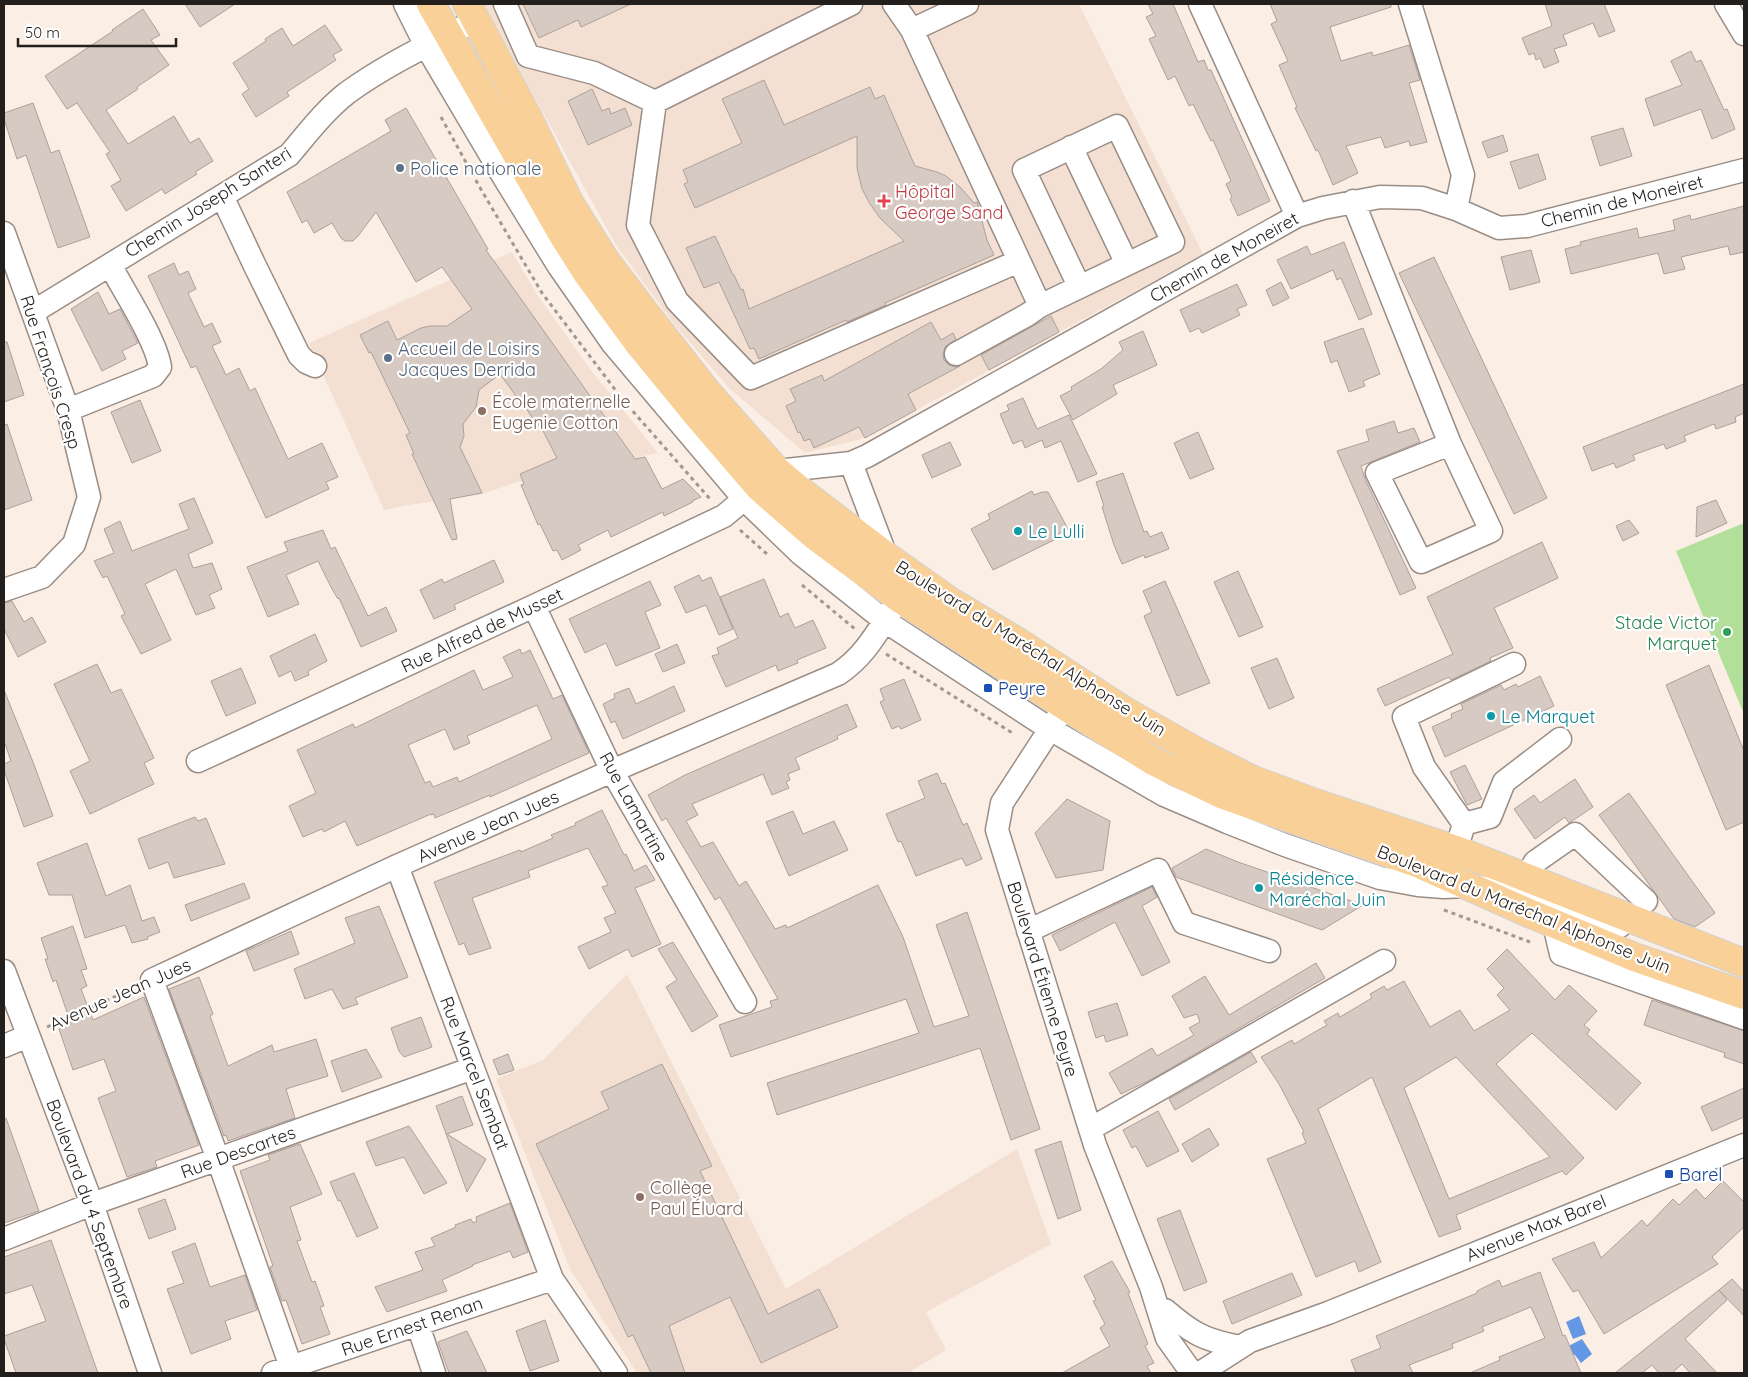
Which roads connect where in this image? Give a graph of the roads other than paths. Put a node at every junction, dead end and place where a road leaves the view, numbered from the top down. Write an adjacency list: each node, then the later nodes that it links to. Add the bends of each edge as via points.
1 (405, 4): 13 (street)
2 (431, 4): 13 (main road, Boulevard du Maréchal Alphonse Juin)
3 (505, 4): 14 (street, via 528,56 594,73)
4 (852, 4): 14 (street)
5 (894, 4): 11 (street)
6 (967, 4): 11 (street)
7 (1200, 4): 20 (street)
8 (1410, 4): 19 (street, via 1463,176)
9 (1726, 4): 12 (street)
10 (472, 12): 13 (street, Chemin Joseph Santeri); 33 (main road, Boulevard du Maréchal Alphonse Juin, via 570,204 605,260 707,392)
11 (912, 30): 22 (street)
12 (1744, 34)
13 (438, 40): 17 (street, Chemin Joseph Santeri, via 394,62 345,94 289,155); 33 (main road, Boulevard du Maréchal Alphonse Juin, via 587,273 639,344)
14 (654, 102): 22 (street, via 638,225 677,301 751,378)
15 (1071, 147): 23 (street); 23 (street, via 1118,126 1173,242); 25 (street, via 1024,170)
16 (1744, 170): 19 (street, Chemin de Moneiret, via 1527,226 1499,228)
17 (222, 196): 24 (street, Chemin Joseph Santeri); 29 (street, via 299,355)
18 (1353, 201): 19 (street, Chemin de Moneiret, via 1380,197 1422,198); 20 (street, Chemin de Moneiret); 31 (street)
19 (1456, 209)
20 (1297, 216): 32 (street, Chemin de Moneiret)
21 (4, 233): 27 (street, Rue François Cresp)
22 (1019, 261): 26 (street)
23 (1127, 264): 25 (street)
24 (110, 265): 27 (street, Chemin Joseph Santeri); 30 (street, via 145,330 160,367 153,376)
25 (1079, 286): 26 (street)
26 (1040, 306): 28 (street)
27 (32, 312): 30 (street, Rue François Cresp)
28 (956, 354)
29 (315, 366)
30 (68, 410): 36 (street, Rue François Cresp, via 89,497 74,544 42,576)
31 (1450, 444): 31 (street, via 1490,531 1421,562 1377,472)
32 (852, 463): 33 (street, Chemin de Moneiret); 34 (street)
33 (760, 486): 34 (main road, Boulevard du Maréchal Alphonse Juin, via 803,494); 35 (main road, Boulevard du Maréchal Alphonse Juin, via 816,536); 37 (street, Rue Alfred de Musset, via 724,516); 38 (street, via 801,554)
34 (886, 556): 35 (main road, Boulevard du Maréchal Alphonse Juin)
35 (907, 588): 38 (street, Avenue Jean Jues); 40 (main road, Boulevard du Maréchal Alphonse Juin, via 951,602); 41 (main road, Boulevard du Maréchal Alphonse Juin)
36 (4, 590)
37 (534, 606): 44 (street, Rue Alfred de Musset); 45 (street, Rue Lamartine)
38 (884, 621): 42 (street); 45 (street, Avenue Jean Jues, via 860,657 838,674)
39 (1514, 664): 46 (street, via 1404,717 1424,767)
40 (1080, 682): 41 (street, Boulevard Étienne Peyre); 47 (main road, Boulevard du Maréchal Alphonse Juin, via 1175,740 1253,780)
41 (1065, 706): 42 (street, Boulevard Étienne Peyre); 50 (main road, Boulevard du Maréchal Alphonse Juin, via 1155,762 1221,794 1417,863)
42 (1050, 730): 50 (street, via 1164,795 1285,845 1380,878 1444,887); 54 (street, Boulevard Étienne Peyre, via 1002,803 997,830)
43 (1560, 739): 46 (street, via 1504,782 1490,817)
44 (198, 761)
45 (612, 771): 48 (street, Avenue Jean Jues); 60 (street, Rue Lamartine)
46 (1464, 824): 47 (street)
47 (1456, 850): 49 (main road, Boulevard du Maréchal Alphonse Juin)
48 (397, 866): 64 (street, Rue Marcel Sembat); 67 (street, Avenue Jean Jues, via 152,980)
49 (1527, 877): 51 (street, via 1535,862 1575,834); 53 (main road, Boulevard du Maréchal Alphonse Juin)
50 (1468, 886): 52 (main road, Boulevard du Maréchal Alphonse Juin); 53 (street, via 1517,892 1613,925)
51 (1646, 901)
52 (1554, 924): 59 (main road, Boulevard du Maréchal Alphonse Juin, via 1637,958); 61 (street, via 1561,954)
53 (1659, 930): 57 (main road, Boulevard du Maréchal Alphonse Juin)
54 (1028, 931): 55 (street, via 1158,870 1184,923); 65 (street, Boulevard Étienne Peyre)
55 (1269, 951)
56 (1384, 961): 65 (street)
57 (1744, 962)
58 (4, 971): 62 (street, Boulevard du 4 Septembre)
59 (1744, 995)
60 (745, 1002)
61 (1744, 1018)
62 (28, 1036): 63 (street); 68 (street, Boulevard du 4 Septembre)
63 (4, 1046)
64 (473, 1068): 67 (street, Rue Descartes); 70 (street, Rue Marcel Sembat)
65 (1090, 1129): 71 (street, Boulevard Étienne Peyre)
66 (1744, 1145): 74 (street, Avenue Max Barel, via 1328,1313 1257,1353)
67 (218, 1159): 68 (street, Rue Descartes); 75 (street)
68 (92, 1204): 69 (street, Rue Descartes); 76 (street, Boulevard du 4 Septembre)
69 (4, 1239)
70 (552, 1279): 73 (street, Rue Ernest Renan); 78 (street, Rue Marcel Sembat)
71 (1152, 1287): 72 (street, Boulevard Étienne Peyre); 79 (street, Boulevard Étienne Peyre, via 1167,1338)
72 (1166, 1310): 74 (street, via 1188,1329); 79 (street, Boulevard Étienne Peyre, via 1179,1332)
73 (418, 1325): 75 (street, Rue Ernest Renan); 77 (street)
74 (1239, 1359): 80 (street, Avenue Max Barel); 81 (street, Avenue Max Barel)
75 (282, 1370)
76 (150, 1373)
77 (434, 1373)
78 (616, 1373)
79 (1192, 1373)
80 (1200, 1373)
81 (1204, 1373)

